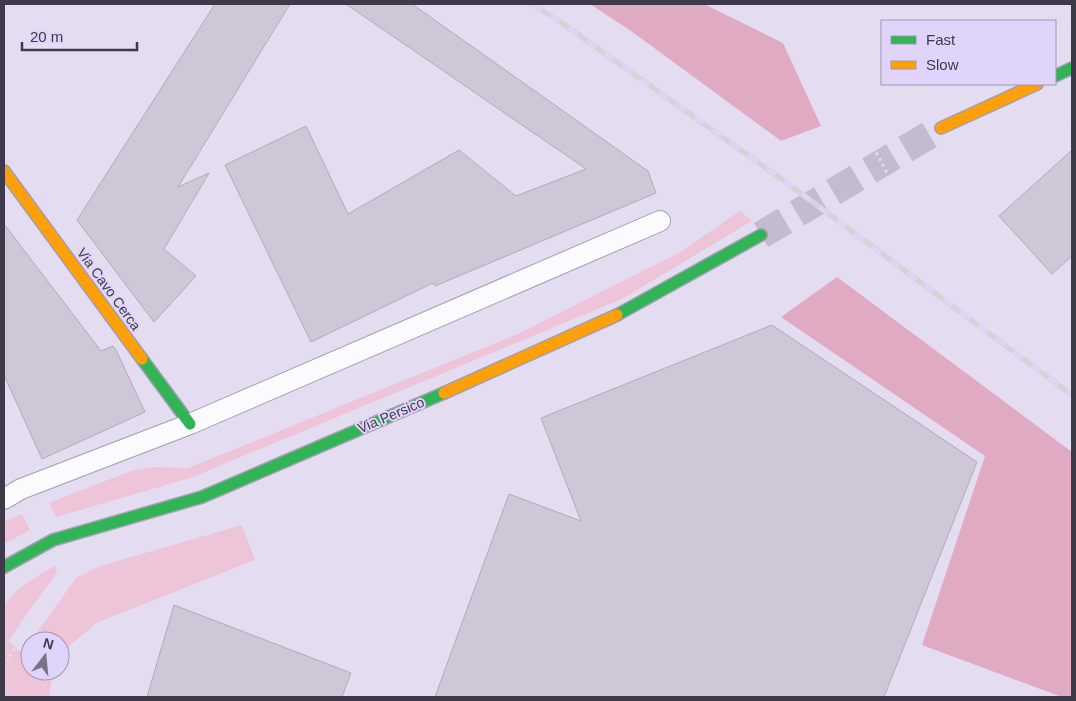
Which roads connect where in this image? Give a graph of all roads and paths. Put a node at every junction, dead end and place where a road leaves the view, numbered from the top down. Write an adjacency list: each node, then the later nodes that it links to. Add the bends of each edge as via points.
1 (1072, 23): 2 (path)
2 (1056, 30)
3 (1072, 68): 4 (street)
4 (1056, 76)
5 (1036, 85): 6 (street)
6 (941, 128)
7 (4, 171): 10 (street, Via Cavo Cerca)
8 (660, 221): 10 (lane)
9 (761, 235): 12 (street, Via Persico, via 610,319 429,399 202,497 53,540)
10 (190, 424): 11 (lane, via 22,489)
11 (4, 499)
12 (5, 569)
13 (62, 573): 14 (path)
14 (4, 668)

